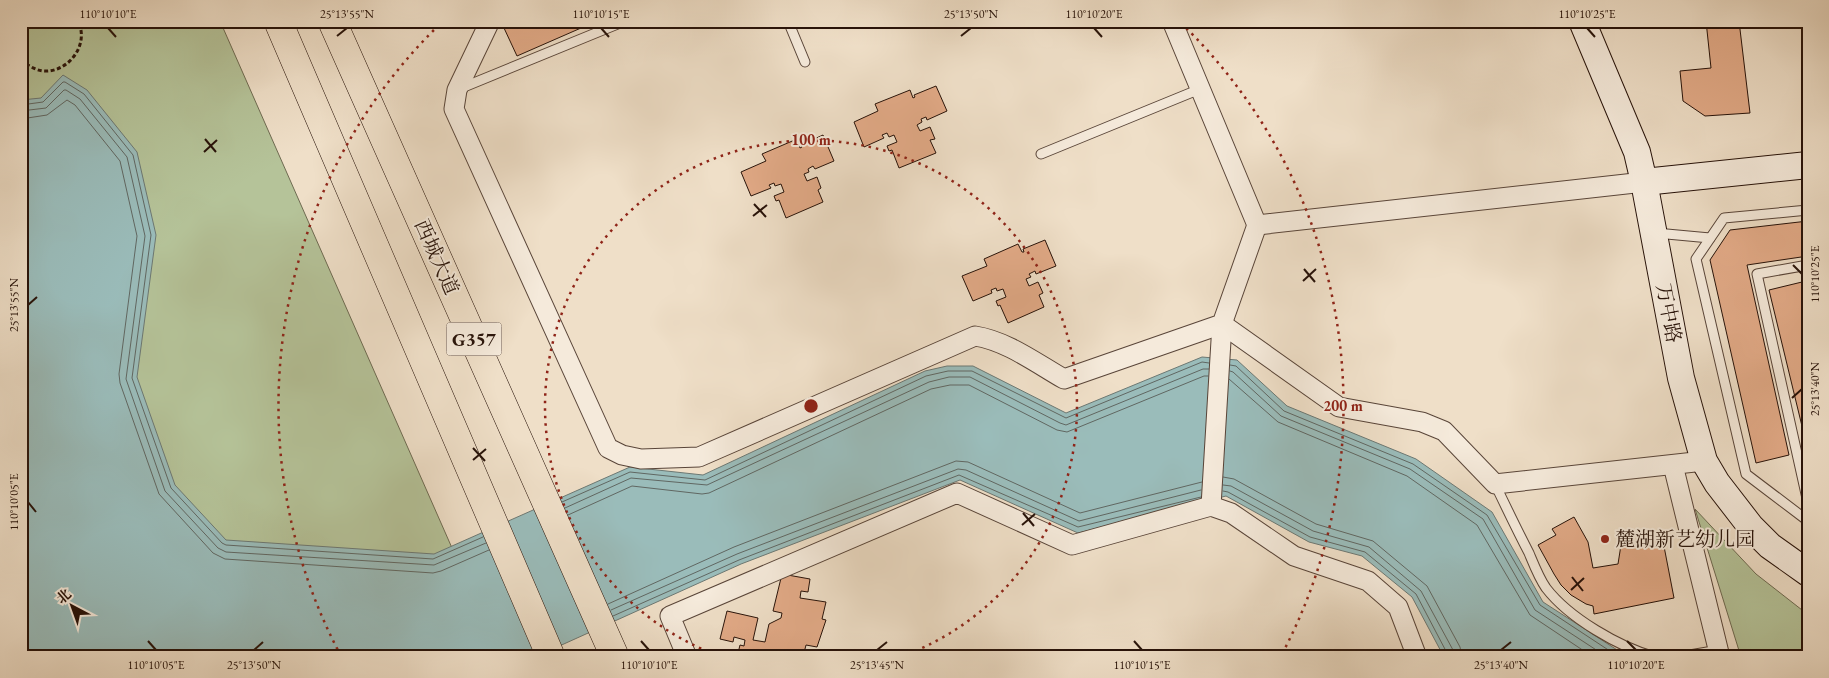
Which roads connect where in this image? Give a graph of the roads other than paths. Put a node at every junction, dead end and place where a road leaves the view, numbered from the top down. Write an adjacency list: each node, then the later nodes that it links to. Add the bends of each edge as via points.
1 (278, 21): 28 (highway, G357)
2 (332, 21): 29 (highway, 西城大道 / G357)
3 (490, 21): 10 (street)
4 (626, 21): 10 (lane)
5 (788, 21): 8 (lane)
6 (1172, 21): 9 (street)
7 (1582, 21): 13 (street, 万中路, via 1636,152)
8 (805, 62)
9 (1200, 89): 11 (lane); 15 (street)
10 (457, 90): 19 (street, via 454,109 608,448 622,455 641,458 699,457 975,336 1003,344 1064,379)
11 (1041, 154)
12 (1808, 165): 13 (street)
13 (1644, 182): 15 (street); 16 (street, 万中路)
14 (1808, 210): 17 (lane, via 1724,218)
15 (1257, 225): 19 (street)
16 (1654, 233): 17 (lane); 20 (street, 万中路, via 1681,378)
17 (1710, 238): 25 (lane, via 1696,259 1746,474)
18 (1808, 265): 23 (lane, via 1757,274)
19 (1222, 324): 22 (street, via 1339,406 1422,422 1444,431); 24 (street)
20 (1704, 461): 21 (street); 26 (street, 万中路, via 1751,527 1770,546)
21 (1673, 465): 22 (street); 27 (street)
22 (1495, 484): 32 (lane, via 1541,580 1555,597 1614,641)
23 (1808, 502)
24 (1211, 506): 30 (street, via 1072,545 957,493 670,616); 31 (street, via 1231,513 1294,556 1368,581 1398,606)
25 (1808, 520)
26 (1808, 573)
27 (1720, 654): 33 (lane)
28 (551, 657)
29 (615, 657)
30 (687, 657)
31 (1417, 657)
32 (1655, 657)
33 (1678, 657)

